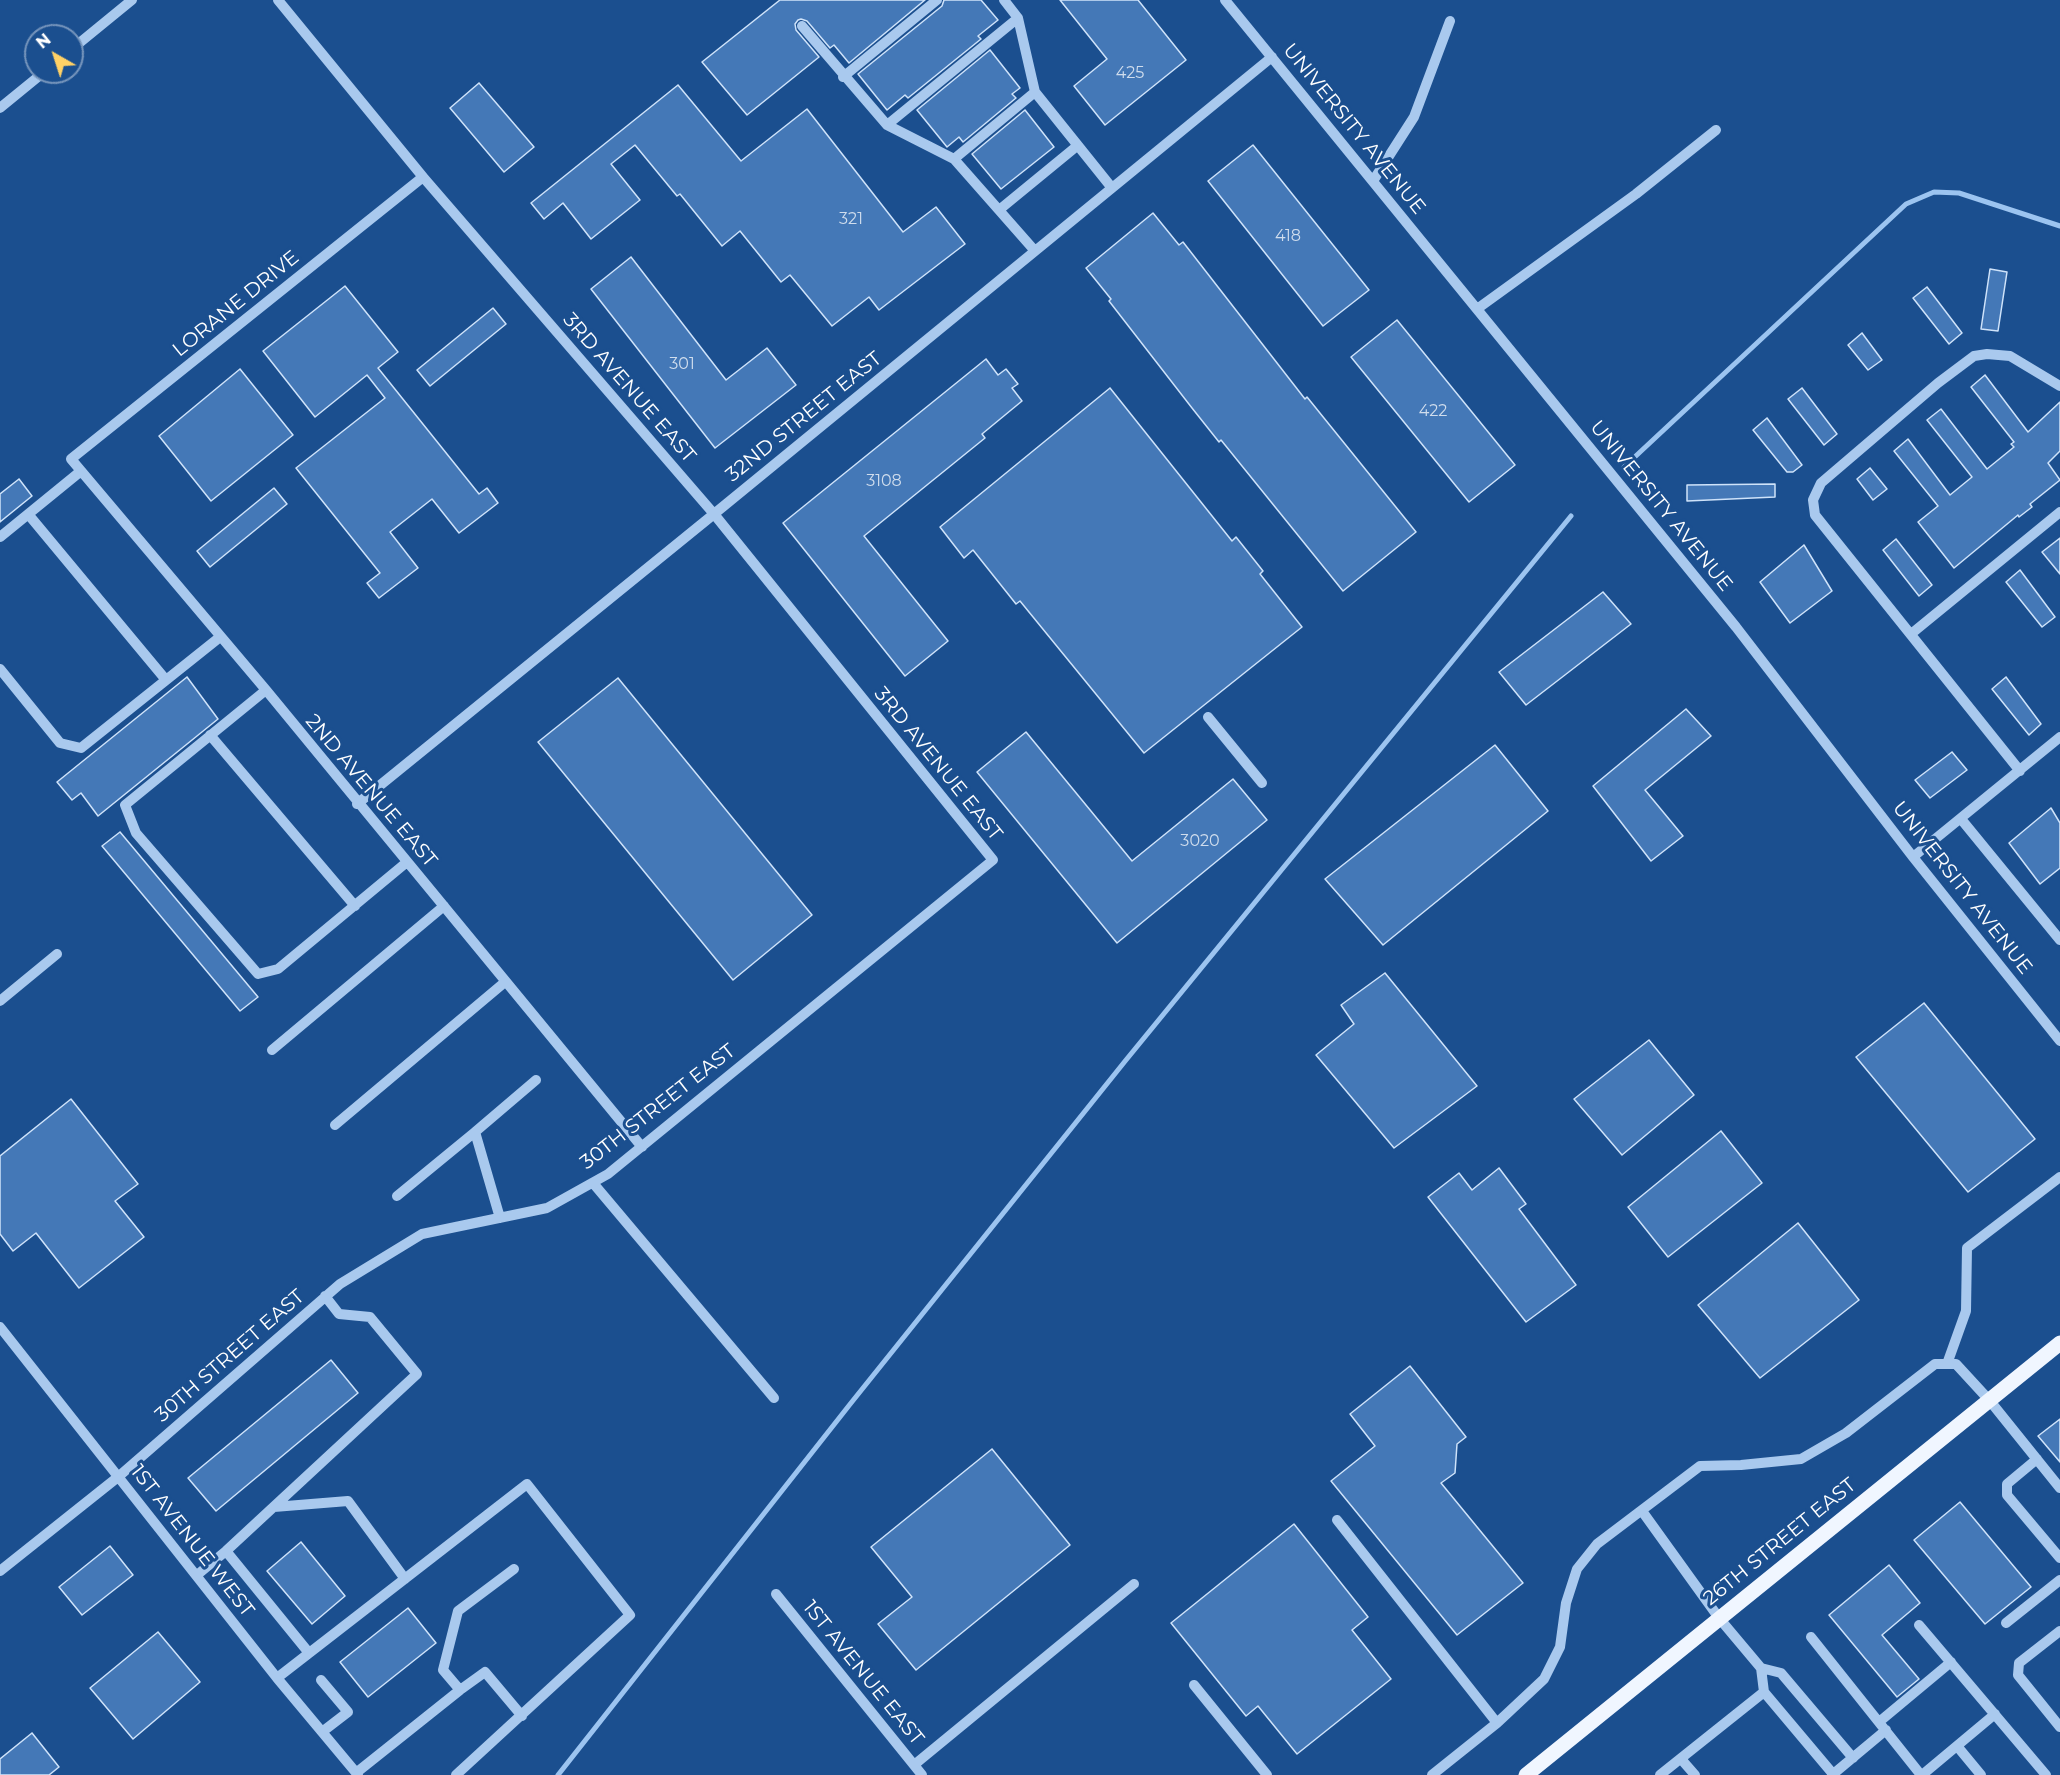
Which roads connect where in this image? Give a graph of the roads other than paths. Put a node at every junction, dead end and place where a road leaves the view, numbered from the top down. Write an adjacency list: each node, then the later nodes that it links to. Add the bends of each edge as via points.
1 (132, 0): 9 (street)
2 (278, 0): 19 (street, 3RD AVENUE EAST)
3 (937, 0): 11 (street)
4 (1004, 0): 6 (street)
5 (1225, 0): 10 (street, UNIVERSITY AVENUE)
6 (1018, 18): 13 (street); 15 (street)
7 (1450, 21): 20 (street, via 1414,117)
8 (802, 26): 11 (street)
9 (84, 39)
10 (1272, 57): 20 (street, UNIVERSITY AVENUE); 21 (street, 32ND STREET EAST)
11 (843, 77): 15 (street)
12 (29, 84): 14 (street)
13 (1035, 92): 17 (street); 18 (street)
14 (0, 108)
15 (887, 125): 18 (street)
16 (1716, 130): 24 (street, via 1636,194)
17 (1077, 146): 21 (street); 22 (street)
18 (954, 159): 22 (street)
19 (423, 177): 26 (street, LORANE DRIVE); 30 (street, 3RD AVENUE EAST)
20 (1373, 181): 24 (street, UNIVERSITY AVENUE)
21 (1112, 188): 23 (street, 32ND STREET EAST)
22 (999, 210): 23 (street)
23 (1035, 251): 30 (street, 32ND STREET EAST)
24 (1477, 309): 44 (street, UNIVERSITY AVENUE, via 1736,627)
25 (2060, 386): 32 (street, via 2010,356 1974,356 1821,483 1814,500 1815,515)
26 (71, 459): 27 (street, 2ND AVENUE EAST)
27 (81, 471): 29 (street); 33 (street, 2ND AVENUE EAST)
28 (2060, 512): 32 (street)
29 (28, 514): 31 (street); 35 (street)
30 (714, 514): 42 (street, 32ND STREET EAST); 45 (street, 3RD AVENUE EAST)
31 (0, 537)
32 (1911, 634): 40 (street)
33 (220, 637): 35 (street); 36 (street, 2ND AVENUE EAST)
34 (0, 669): 35 (street, via 60,743 81,748)
35 (166, 680)
36 (266, 690): 38 (street); 42 (street, 2ND AVENUE EAST)
37 (1208, 717): 41 (street)
38 (210, 735): 47 (street); 47 (street, via 125,805 136,834 258,974 278,969)
39 (2060, 737): 40 (street)
40 (2020, 771): 43 (street)
41 (1262, 783)
42 (357, 804): 46 (street, 2ND AVENUE EAST)
43 (1961, 819): 44 (street); 49 (street)
44 (1913, 857): 53 (street, UNIVERSITY AVENUE)
45 (993, 860): 58 (street, 30TH STREET EAST)
46 (407, 862): 47 (street); 48 (street, 2ND AVENUE EAST)
47 (356, 906)
48 (444, 906): 51 (street, 2ND AVENUE EAST); 54 (street)
49 (2060, 940)
50 (57, 954): 52 (street)
51 (506, 982): 56 (street); 58 (street, 2ND AVENUE EAST)
52 (0, 1001)
53 (2060, 1041)
54 (272, 1050)
55 (536, 1080): 57 (street)
56 (336, 1125)
57 (475, 1132): 61 (street); 62 (street)
58 (642, 1147): 60 (street, 30TH STREET EAST)
59 (2060, 1177): 66 (street, via 1967,1248 1966,1311)
60 (593, 1183): 62 (street, 30TH STREET EAST, via 547,1208); 67 (street)
61 (397, 1196)
62 (500, 1218): 63 (street, 30TH STREET EAST, via 422,1234)
63 (325, 1296): 70 (street, 30TH STREET EAST); 72 (street, via 339,1314 370,1317 417,1374)
64 (0, 1327): 70 (street, 1ST AVENUE WEST)
65 (2060, 1343): 68 (main road, 26TH STREET EAST)
66 (1947, 1364): 68 (street, via 1956,1364); 73 (street, via 1935,1364 1846,1433 1801,1459 1700,1466)
67 (774, 1398)
68 (1990, 1401): 69 (street); 84 (main road, 26TH STREET EAST)
69 (2037, 1459): 71 (street); 76 (street, via 2007,1484 2007,1495)
70 (118, 1477): 78 (street, 30TH STREET EAST); 79 (street, 1ST AVENUE WEST)
71 (2060, 1488)
72 (274, 1507): 75 (street); 80 (street, via 348,1502)
73 (1642, 1511): 84 (street); 99 (street, via 1597,1544 1577,1569 1566,1603 1560,1647 1544,1678)
74 (1337, 1520): 99 (street)
75 (226, 1551): 79 (street); 89 (street)
76 (2060, 1558)
77 (514, 1569): 95 (street, via 458,1611 443,1670)
78 (0, 1571)
79 (197, 1575): 92 (street, 1ST AVENUE WEST)
80 (405, 1579): 89 (street); 98 (street, via 527,1484 630,1615)
81 (2060, 1580): 85 (street)
82 (1134, 1584): 106 (street)
83 (776, 1594): 106 (street, 1ST AVENUE EAST)
84 (1719, 1618): 91 (street); 114 (main road, 26TH STREET EAST)
85 (2006, 1623)
86 (1919, 1625): 90 (street)
87 (2060, 1631): 101 (street, via 2019,1663 2018,1676)
88 (1811, 1637): 100 (street)
89 (309, 1653): 92 (street)
90 (1951, 1662): 97 (street); 100 (street)
91 (1761, 1668): 96 (street); 104 (street, via 1781,1673)
92 (277, 1678): 102 (street, 1ST AVENUE WEST)
93 (321, 1680): 102 (street, via 348,1712)
94 (1194, 1684): 112 (street)
95 (460, 1690): 98 (street, via 485,1672); 108 (street)
96 (1764, 1692): 105 (street); 109 (street)
97 (1995, 1714): 103 (street); 119 (street)
98 (522, 1716): 110 (street)
99 (1497, 1723): 113 (street)
100 (1883, 1726): 104 (street); 117 (street)
101 (2060, 1728)
102 (322, 1732): 108 (street, 1ST AVENUE WEST)
103 (1957, 1746): 117 (street); 118 (street)
104 (1853, 1758): 107 (street)
105 (1681, 1759): 115 (street); 116 (street)
106 (914, 1765): 111 (street, 1ST AVENUE EAST)
107 (1846, 1771): 109 (street)
108 (357, 1774)
109 (1833, 1774)
110 (456, 1775)
111 (922, 1775)
112 (1267, 1775)
113 (1432, 1775)
114 (1526, 1775)
115 (1660, 1775)
116 (1695, 1775)
117 (1922, 1775)
118 (1981, 1775)
119 (2046, 1775)

